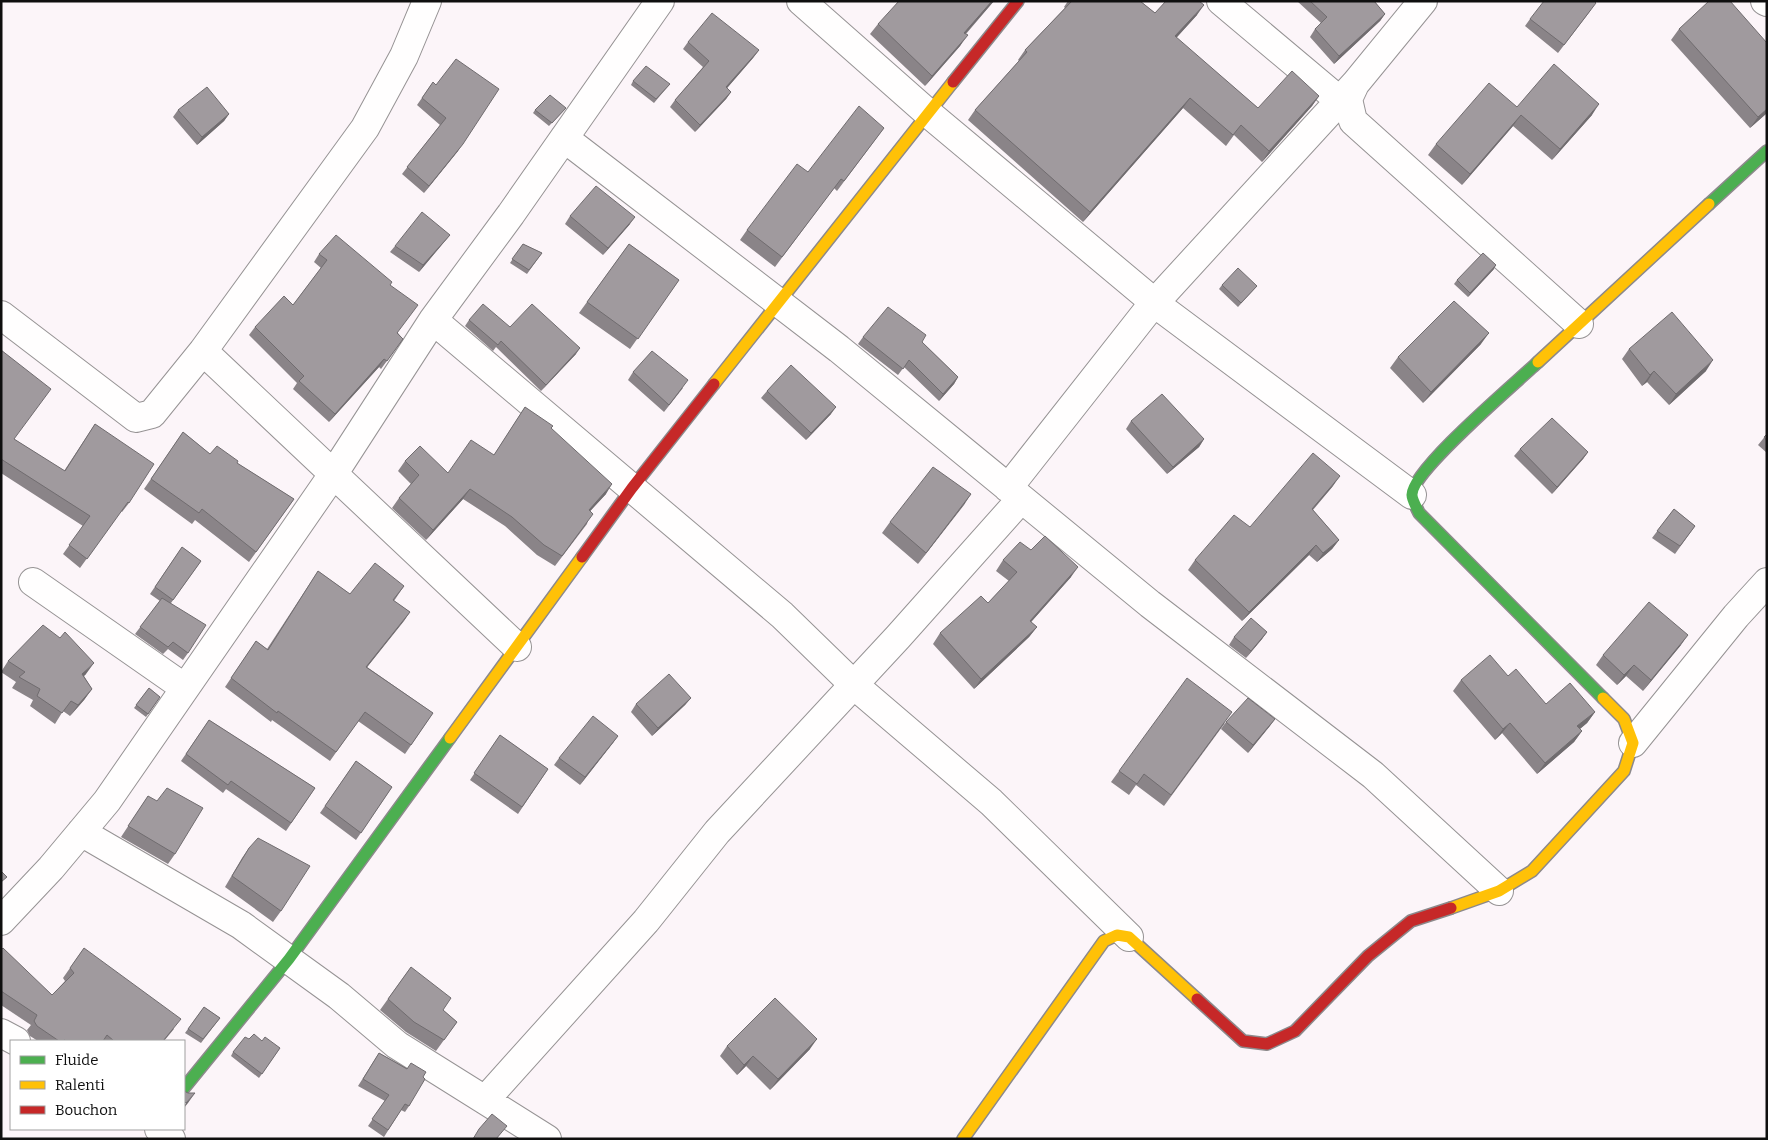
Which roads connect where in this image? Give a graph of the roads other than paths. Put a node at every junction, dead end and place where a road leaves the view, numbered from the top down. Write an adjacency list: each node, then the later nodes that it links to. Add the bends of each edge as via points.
1 (427, 1): 16 (street, via 404,56 365,128)
2 (660, 1): 9 (street)
3 (801, 1): 8 (street)
4 (1018, 1): 8 (street)
5 (1221, 1): 7 (street)
6 (1423, 1): 7 (street)
7 (1348, 93): 11 (street); 15 (street, via 1353,121)
8 (929, 114): 11 (street); 12 (street)
9 (564, 138): 12 (street); 14 (street)
10 (1767, 151): 15 (street)
11 (1155, 302): 19 (street); 20 (street)
12 (779, 304): 18 (street); 19 (street)
13 (1, 315): 16 (street, via 136,418 152,414)
14 (433, 320): 17 (street); 18 (street)
15 (1579, 324): 20 (street, via 1448,445 1416,483)
16 (203, 351): 17 (street)
17 (334, 474): 23 (street); 25 (street)
18 (632, 488): 23 (street); 24 (street, via 782,615)
19 (1015, 493): 24 (street); 28 (street, via 1150,604 1373,775)
20 (1412, 495): 26 (street, via 1419,513 1624,719)
21 (33, 582): 25 (street)
22 (1767, 582): 26 (street)
23 (517, 647): 31 (street)
24 (854, 685): 30 (street, via 991,802); 35 (street, via 717,832 646,921)
25 (185, 688): 27 (street)
26 (1633, 743): 28 (street, via 1624,771 1532,871)
27 (81, 832): 29 (street); 31 (street, via 241,925)
28 (1499, 891): 30 (street, via 1411,921 1368,956 1295,1031 1267,1044 1243,1042)
29 (1, 921)
30 (1129, 937): 39 (street, via 1117,935 1104,941)
31 (289, 959): 34 (street); 35 (street, via 397,1045)
32 (1, 1033): 33 (street)
33 (14, 1040)
34 (185, 1087)
35 (486, 1099): 38 (street)
36 (160, 1130): 37 (street)
37 (171, 1139)
38 (547, 1139)
39 (963, 1139)

